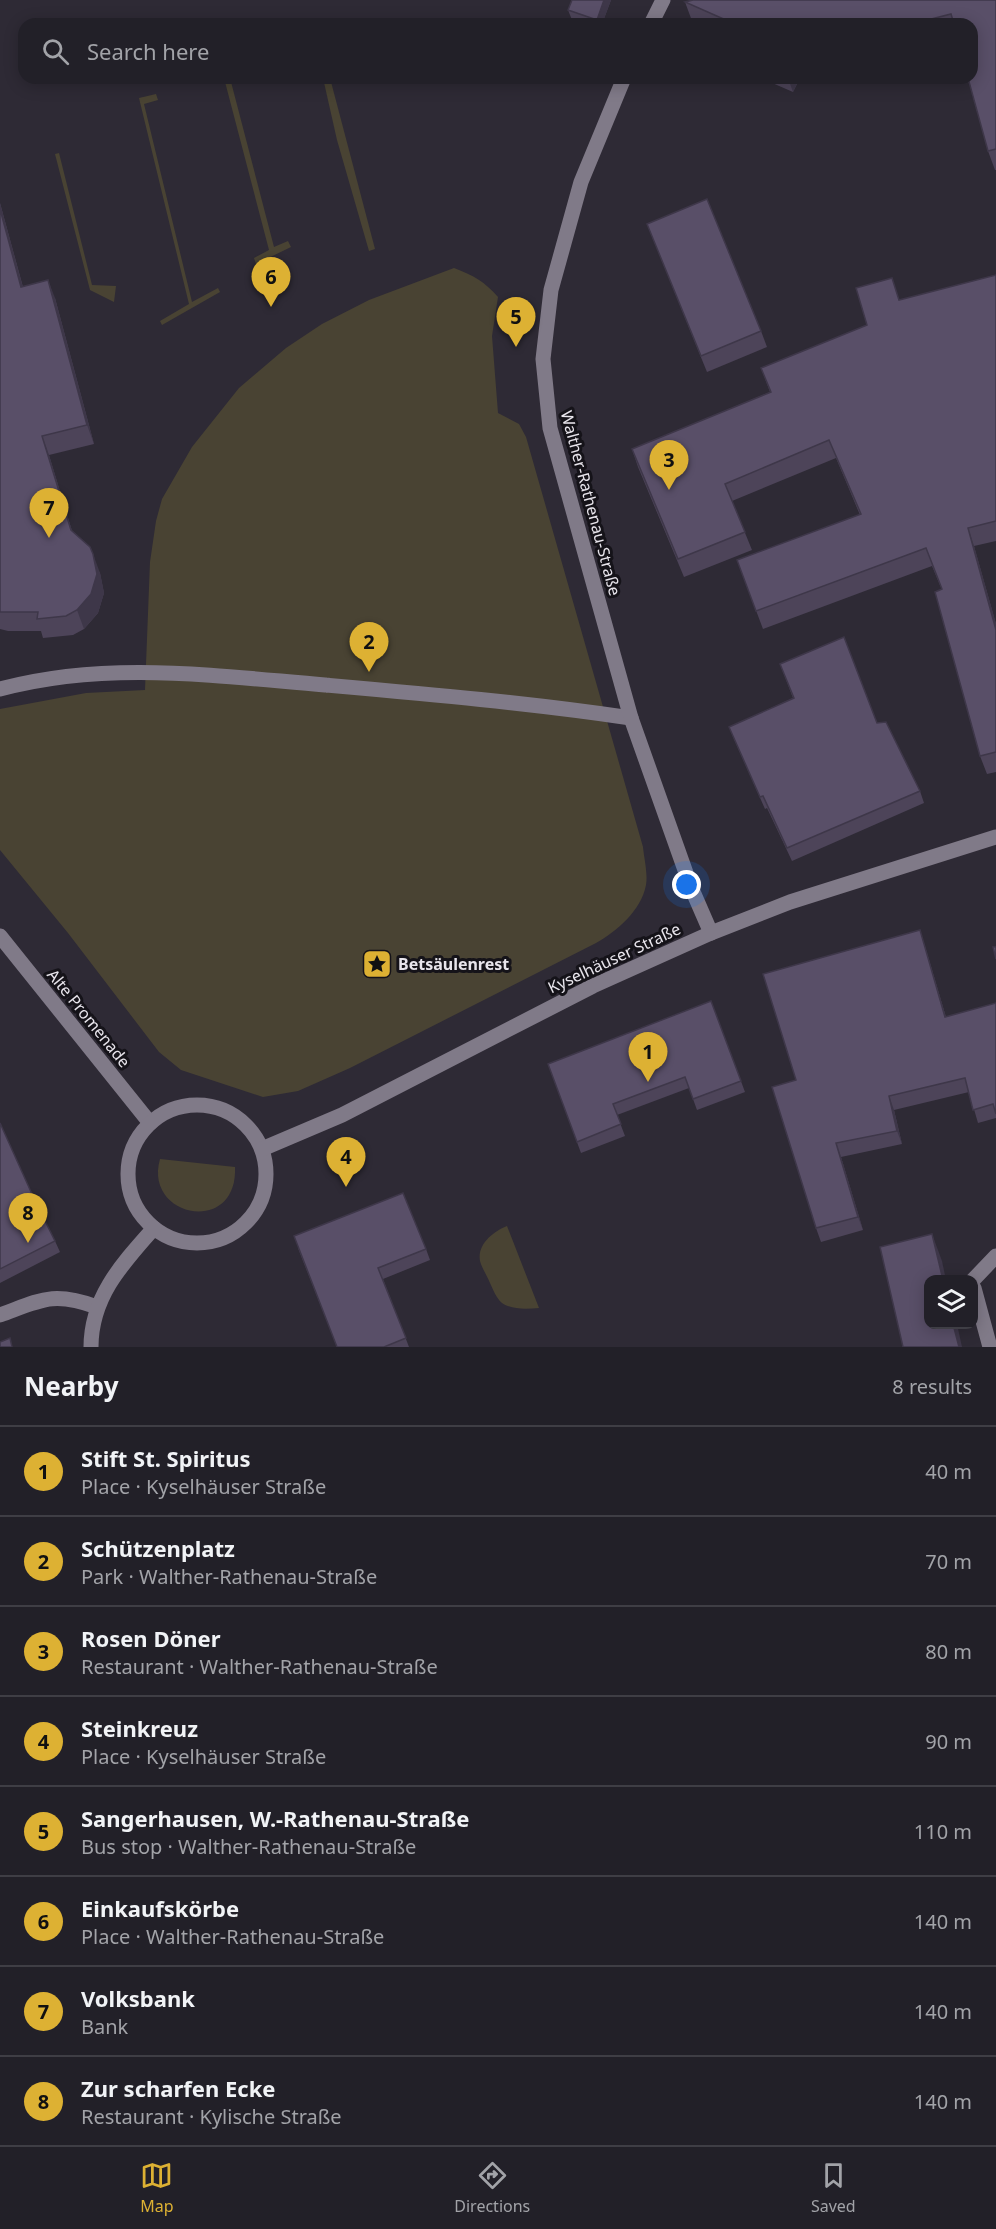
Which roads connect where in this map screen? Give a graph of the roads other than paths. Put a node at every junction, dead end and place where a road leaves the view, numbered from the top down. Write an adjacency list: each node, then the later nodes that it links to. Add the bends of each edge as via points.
1 (663, 0): 2 (main road)
2 (654, 18)
3 (622, 84): 5 (main road, Walther-Rathenau-Straße, via 581,182 551,290 543,359 550,428)
4 (0, 689): 5 (main road, via 47,678 194,673 419,693)
5 (632, 718): 7 (main road, Walther-Rathenau-Straße)
6 (996, 837): 7 (main road, Kyselhäuser Straße, via 775,907)
7 (711, 933): 10 (main road, Kyselhäuser Straße, via 593,986 342,1115)
8 (0, 936): 9 (main road, Alte Promenade)
9 (150, 1123): 10 (main road, via 186,1105 213,1107 248,1127); 11 (main road, via 130,1157 128,1183 136,1208)
10 (262, 1149): 11 (main road, via 267,1174 262,1200 238,1231 215,1241 189,1243)
11 (154, 1228): 15 (main road, via 117,1272)
12 (996, 1256): 13 (main road)
13 (978, 1275)
14 (978, 1303): 18 (main road)
15 (97, 1307): 16 (main road, via 64,1297 47,1298); 17 (main road)
16 (0, 1315)
17 (91, 1347)
18 (990, 1347)

